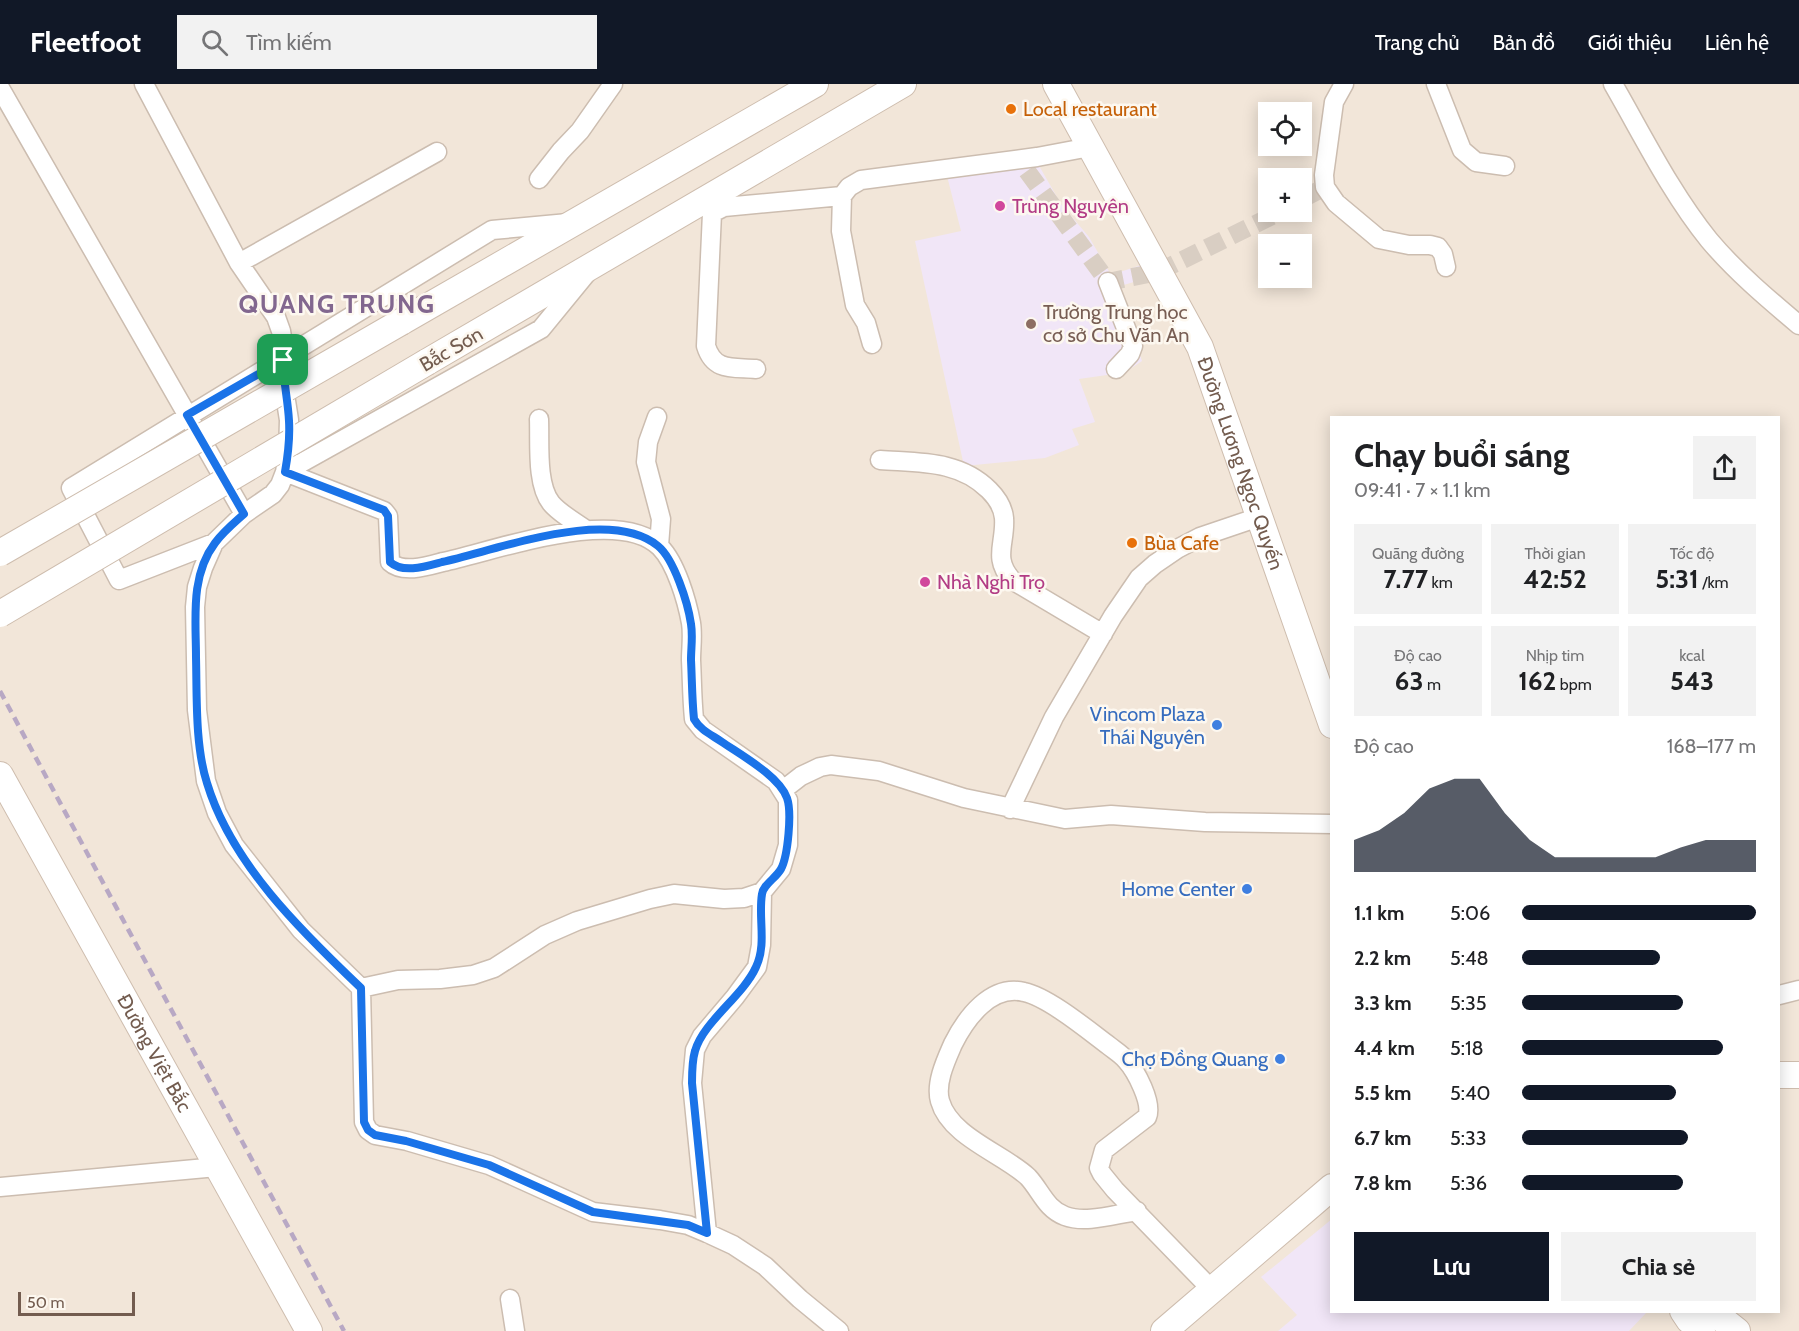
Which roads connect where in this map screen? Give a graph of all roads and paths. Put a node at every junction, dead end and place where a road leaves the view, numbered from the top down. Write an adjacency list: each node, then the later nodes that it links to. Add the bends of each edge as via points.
1 (144, 84): 16 (street)
2 (613, 84): 13 (street)
3 (814, 84): 15 (main road)
4 (903, 84): 17 (main road, Bắc Sơn)
5 (1056, 84): 10 (main road, Đường Lương Ngọc Quyến)
6 (1344, 84): 18 (street, via 1334,102 1325,186 1336,203 1379,239 1438,248)
7 (1436, 84): 12 (street, via 1462,150 1476,162)
8 (1613, 84): 20 (street, via 1707,238)
9 (0, 88): 25 (street)
10 (1090, 147): 14 (street, via 861,180 849,186); 31 (main road, Đường Lương Ngọc Quyến, via 1200,347)
11 (436, 152): 16 (street)
12 (1505, 166)
13 (539, 179)
14 (842, 196): 21 (street, via 841,231 855,305); 23 (street, via 724,207 712,213 706,346 709,356 720,366)
15 (573, 223): 22 (street, via 492,230); 35 (main road, bridge)
16 (239, 263): 22 (street, via 276,317)
17 (594, 265): 29 (street, via 541,329); 36 (main road, Bắc Sơn, bridge)
18 (1446, 267)
19 (1108, 282): 24 (street, via 1133,346)
20 (1799, 325)
21 (872, 344)
22 (283, 360): 25 (street); 29 (street, via 289,420)
23 (756, 369)
24 (1116, 369)
25 (187, 415): 30 (street); 33 (street, via 71,488 119,580)
26 (657, 417): 34 (street, via 646,462 661,519)
27 (539, 419): 32 (street, via 546,494 552,504)
28 (879, 460): 37 (street, via 941,464 979,480 1001,505 1004,518 1000,560 1004,571 1012,580)
29 (285, 472): 30 (street, via 273,494); 32 (street, via 384,510 388,516 390,562 401,568 423,567)
30 (244, 514): 33 (street)
31 (1259, 517): 37 (street, via 1200,537 1155,564 1139,578); 38 (main road, Đường Lương Ngọc Quyến)
32 (585, 530): 34 (street, via 621,530)
33 (214, 543): 44 (street, via 200,577 195,608 197,710 206,782 234,845 301,930)
34 (659, 546): 40 (street, via 688,604 694,719)
35 (0, 553)
36 (0, 614)
37 (1103, 634): 41 (street, via 1054,717)
38 (1330, 719)
39 (0, 775): 49 (main road, Đường Việt Bắc)
40 (783, 790): 41 (street, via 820,767 847,766 879,771); 43 (street, via 788,800 788,845 781,869)
41 (1010, 809): 42 (street, via 1065,819 1111,815 1205,822)
42 (1330, 824)
43 (762, 892): 44 (street, via 744,898 674,894 650,899 556,930 494,968 473,975 398,980); 53 (street, via 761,945 756,967 702,1036 693,1057 692,1083)
44 (361, 988): 53 (street, via 364,1122 375,1135 489,1165 593,1212 688,1225)
45 (1799, 990): 46 (street)
46 (1780, 995)
47 (1780, 1075): 48 (main road)
48 (1799, 1075)
49 (217, 1167): 50 (street); 58 (main road, Đường Việt Bắc)
50 (0, 1187)
51 (1330, 1189): 54 (main road)
52 (1137, 1211): 52 (street, via 1100,1168 1104,1150 1149,1112 1139,1080 1126,1059 1045,1000 1024,991 992,996 978,1007 946,1059 939,1090 945,1112 962,1132 1026,1175 1053,1211 1086,1218); 54 (street)
53 (707, 1233): 60 (street, via 765,1266)
54 (1213, 1291): 61 (main road)
55 (510, 1299): 59 (street)
56 (1684, 1313): 62 (main road)
57 (1714, 1313): 63 (main road)
58 (309, 1331)
59 (515, 1331)
60 (839, 1331)
61 (1164, 1331)
62 (1702, 1331)
63 (1737, 1331)

